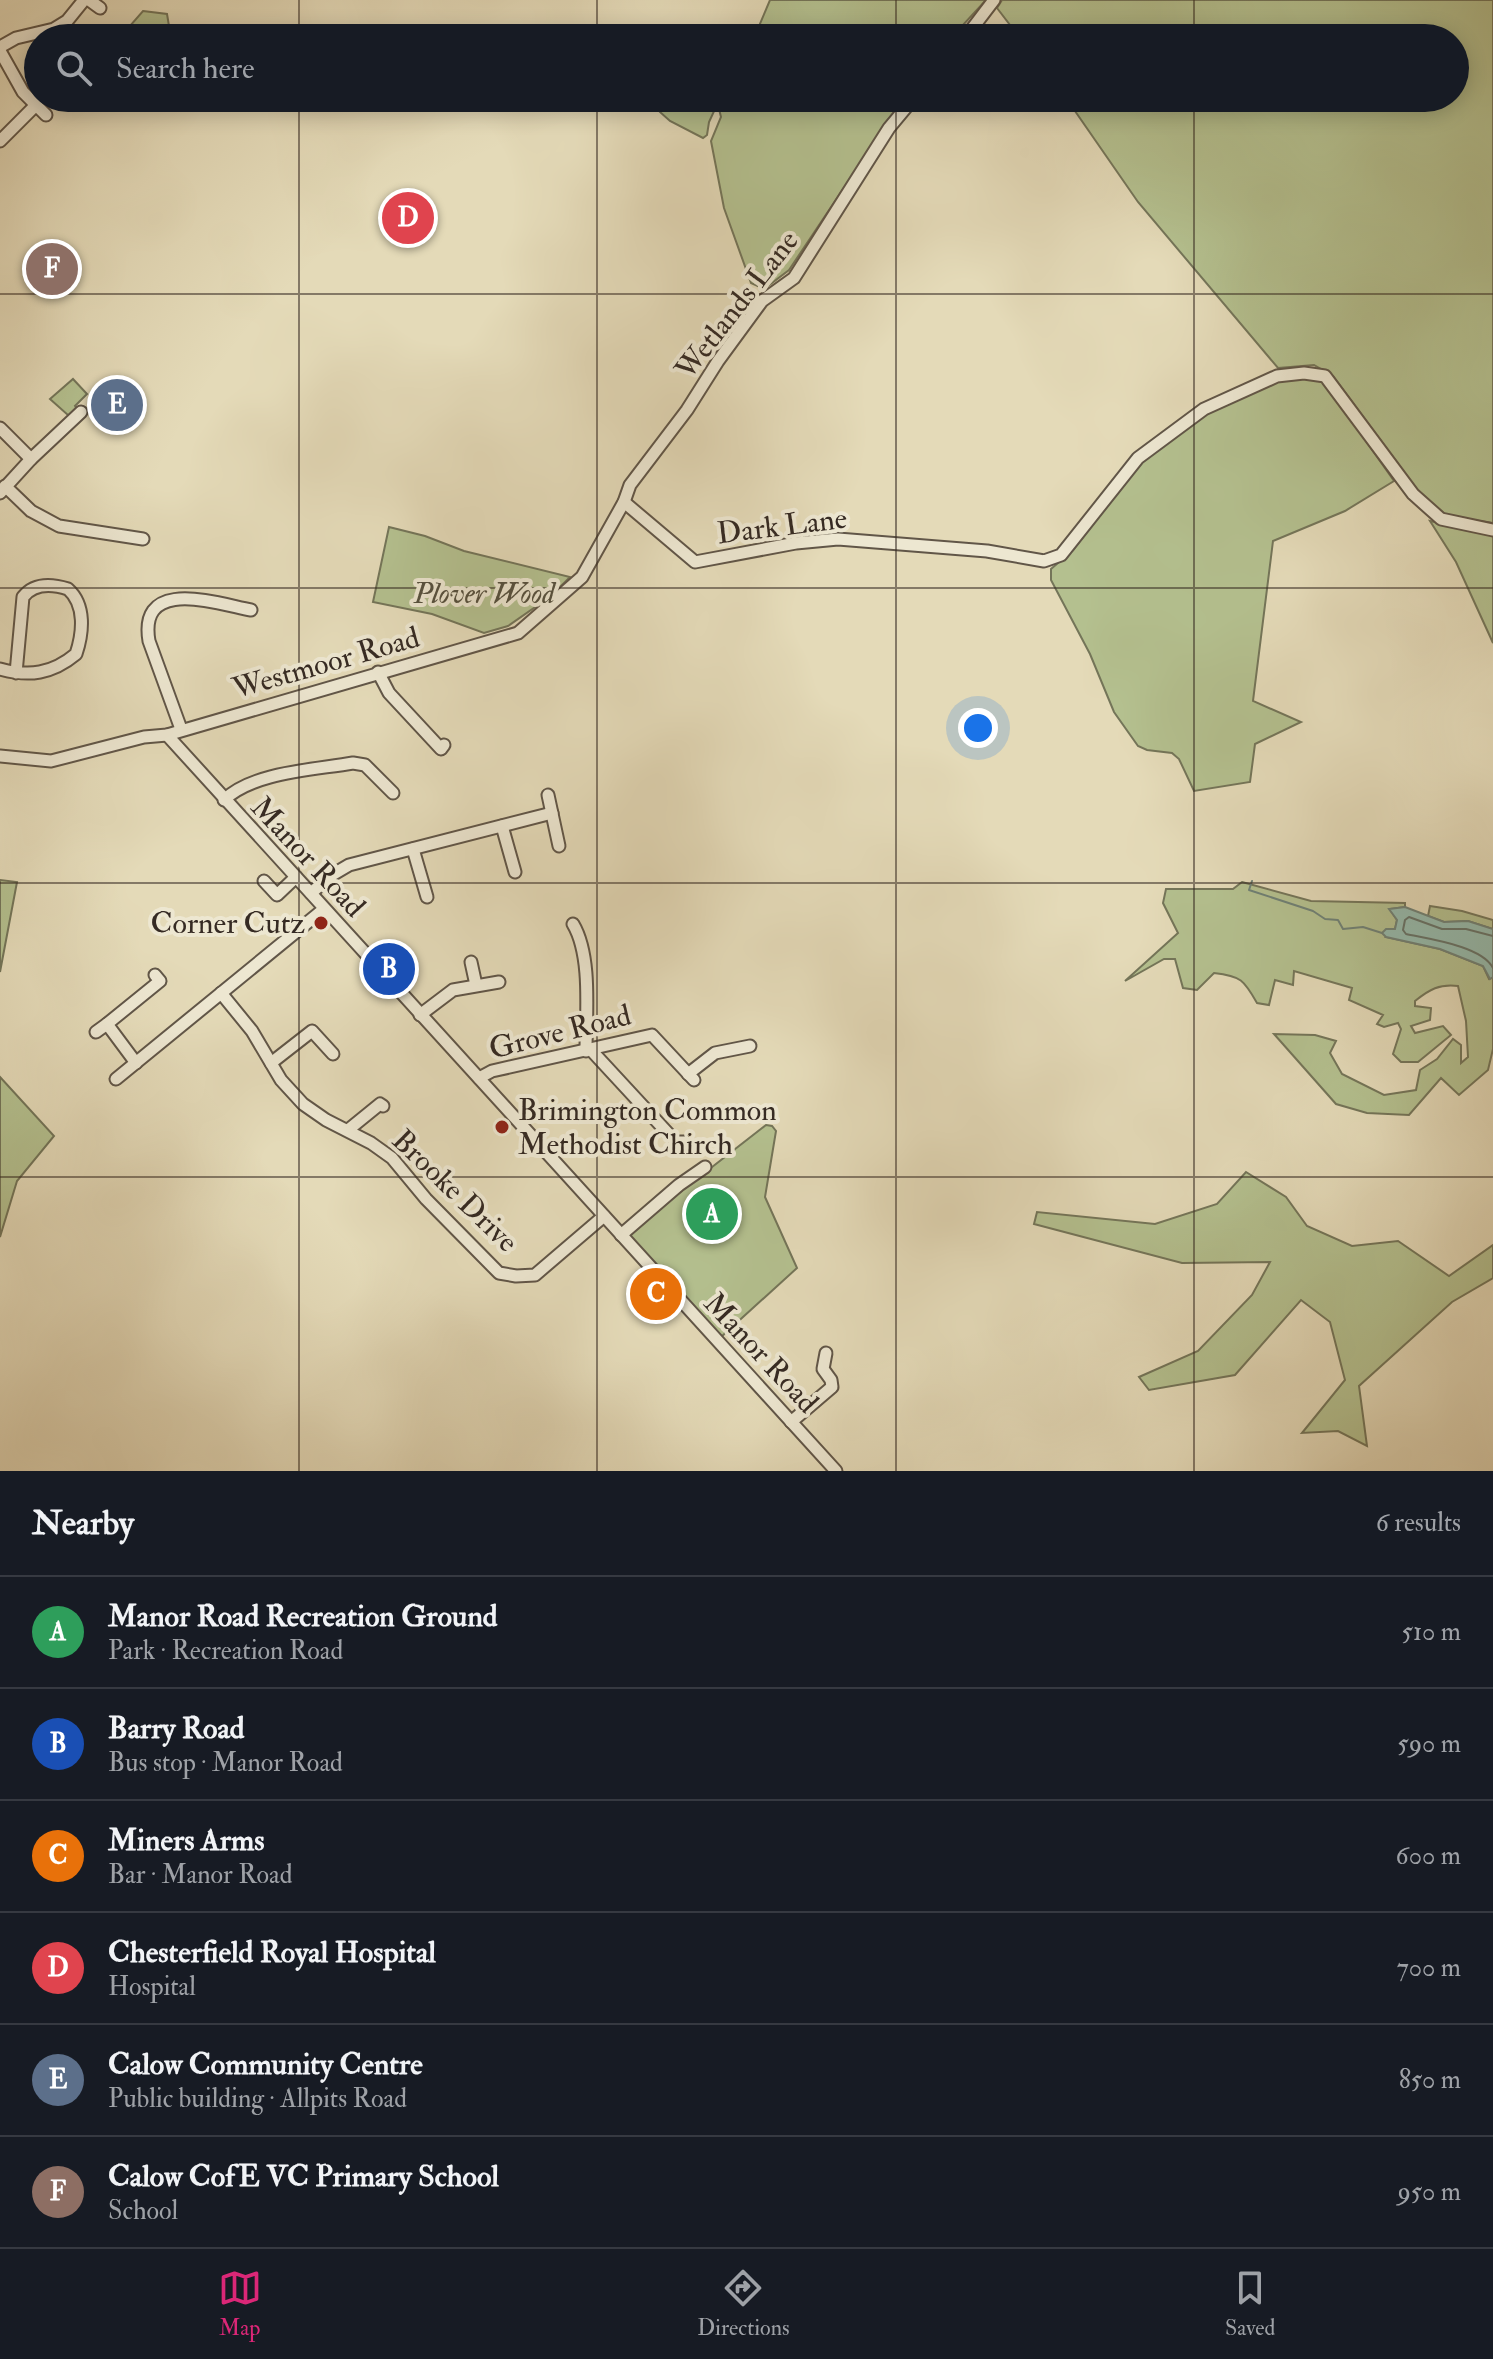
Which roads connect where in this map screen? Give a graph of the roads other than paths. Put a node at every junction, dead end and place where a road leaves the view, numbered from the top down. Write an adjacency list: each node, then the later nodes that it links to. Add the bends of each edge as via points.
1 (87, 0): 3 (street); 4 (street)
2 (991, 5): 5 (street)
3 (100, 8)
4 (64, 24)
5 (976, 24)
6 (24, 37): 7 (street)
7 (0, 49): 8 (street)
8 (24, 93)
9 (29, 112): 13 (street)
10 (43, 112): 12 (street)
11 (902, 112): 18 (street, Wetlands Lane, via 794,278 762,301 630,485)
12 (46, 115)
13 (0, 141)
14 (81, 412): 16 (street)
15 (0, 428): 16 (street)
16 (31, 459): 17 (street)
17 (3, 490): 20 (street, via 59,526)
18 (624, 502): 19 (street, Dark Lane, via 695,562 838,539 1044,561 1061,555 1138,458 1204,409 1277,376 1304,373 1325,376 1413,494 1441,519); 23 (street, Westmoor Road, via 582,577 518,633)
19 (1493, 530)
20 (143, 539)
21 (251, 610): 25 (street, via 177,597 151,616 149,641)
22 (0, 669): 24 (street)
23 (378, 672): 25 (street, Westmoor Road); 27 (street, via 389,693 441,749)
24 (16, 673): 24 (street, via 58,666 76,654 80,605 68,589 47,585 23,597)
25 (181, 729): 26 (street, Westmoor Road)
26 (167, 735): 28 (street, Westmoor Road, via 51,761); 31 (street, Manor Road)
27 (444, 745)
28 (0, 756)
29 (393, 793): 31 (street, via 365,765 353,763 253,781)
30 (548, 795): 32 (street)
31 (224, 800): 37 (street, Manor Road)
32 (552, 813): 33 (street); 34 (street)
33 (502, 826): 35 (street); 36 (street)
34 (559, 846)
35 (413, 849): 39 (street, via 349,865); 40 (street)
36 (515, 872)
37 (296, 877): 38 (street, via 277,895); 39 (street, Manor Road)
38 (264, 881)
39 (311, 893): 41 (street, Manor Road)
40 (427, 897)
41 (324, 909): 47 (street); 48 (street, Manor Road)
42 (573, 924): 52 (street, via 584,954)
43 (471, 962): 46 (street)
44 (155, 975): 49 (street, via 160,981)
45 (499, 982): 46 (street)
46 (476, 985): 48 (street, via 446,994)
47 (221, 993): 54 (street); 55 (street, Brooke Drive)
48 (420, 1015): 56 (street, Manor Road)
49 (107, 1024): 50 (street); 54 (street)
50 (96, 1032)
51 (750, 1046): 52 (street, Grove Road, via 715,1053 691,1077 652,1035)
52 (589, 1050): 56 (street, Grove Road); 60 (street, via 676,1142)
53 (333, 1054): 55 (street, via 312,1031)
54 (136, 1063): 57 (street)
55 (271, 1063): 59 (street, Brooke Drive, via 303,1104)
56 (479, 1078): 62 (street, Manor Road)
57 (116, 1079)
58 (383, 1106): 59 (street)
59 (348, 1130): 62 (street, Brooke Drive, via 392,1158 499,1273 535,1275)
60 (684, 1142)
61 (705, 1167): 63 (street)
62 (604, 1216): 63 (street, Manor Road)
63 (621, 1235): 65 (street, Manor Road)
64 (826, 1353): 65 (street, via 823,1369 832,1387)
65 (791, 1422): 66 (street, Manor Road)
66 (836, 1471)

